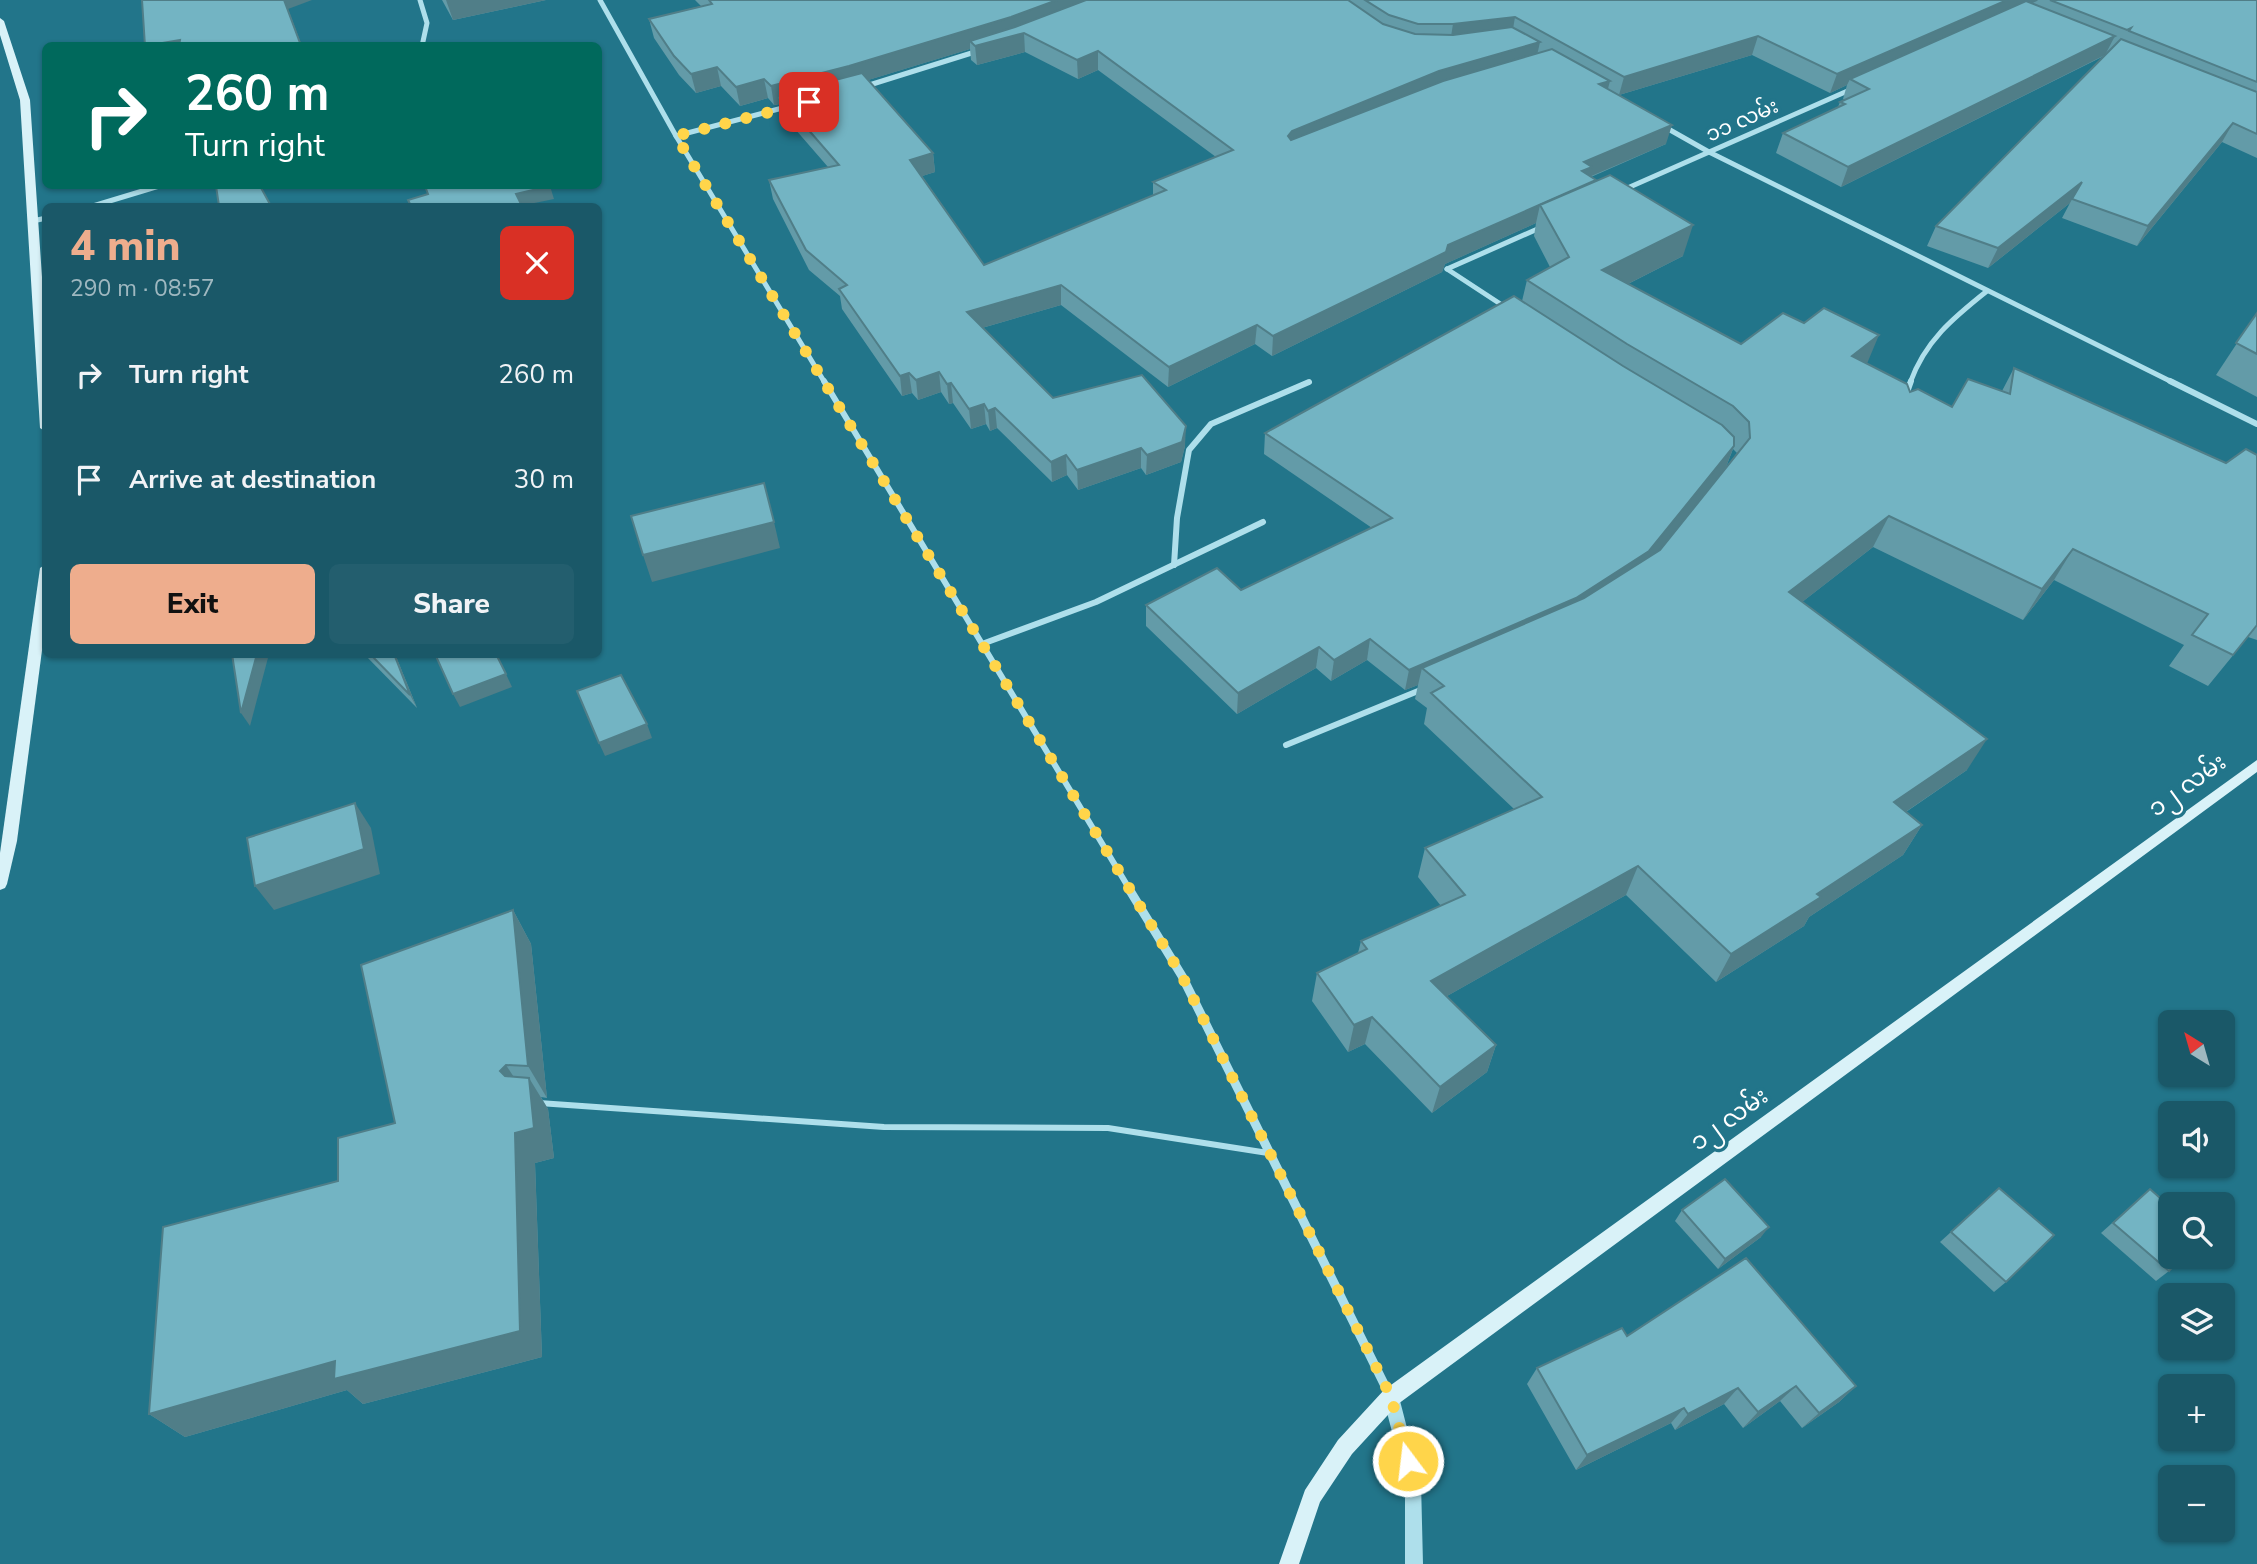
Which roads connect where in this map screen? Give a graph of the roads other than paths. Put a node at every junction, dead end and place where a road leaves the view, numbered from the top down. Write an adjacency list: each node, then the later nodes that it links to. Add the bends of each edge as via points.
1 (420, 0): 4 (street, via 427,18)
2 (600, 0): 10 (street)
3 (0, 21): 16 (main road, via 25,100)
4 (424, 42)
5 (989, 48): 7 (street)
6 (1858, 86): 11 (street, ၁၁ လမ်း)
7 (853, 90)
8 (803, 103): 10 (street)
9 (1652, 120): 11 (street)
10 (676, 136): 27 (street)
11 (1709, 152): 13 (street, ၁၁ လမ်း); 18 (street)
12 (149, 189): 14 (street)
13 (1621, 191)
14 (103, 203)
15 (42, 219): 16 (street)
16 (33, 221): 20 (main road)
17 (1546, 225): 19 (street, via 1447,270)
18 (1987, 291): 22 (street, via 1933,335 1917,359); 23 (street)
19 (1513, 312)
20 (42, 365)
21 (1309, 382): 25 (street, via 1211,424 1188,450)
22 (1902, 406)
23 (2257, 424)
24 (1263, 522): 25 (street)
25 (1174, 565): 27 (street, via 1096,602)
26 (42, 598): 31 (main road, via 10,841)
27 (982, 644): 33 (street, via 1182,976)
28 (1431, 687): 29 (street)
29 (1286, 745)
30 (2257, 765): 34 (main road, ၁၂ လမ်း)
31 (0, 884)
32 (526, 1102): 33 (lane, via 884,1127 1108,1128)
33 (1268, 1153): 34 (street)
34 (1391, 1397): 35 (main road, ၁၂ လမ်း, via 1345,1447 1312,1497); 36 (street, via 1413,1482)
35 (1289, 1564)
36 (1414, 1564)

